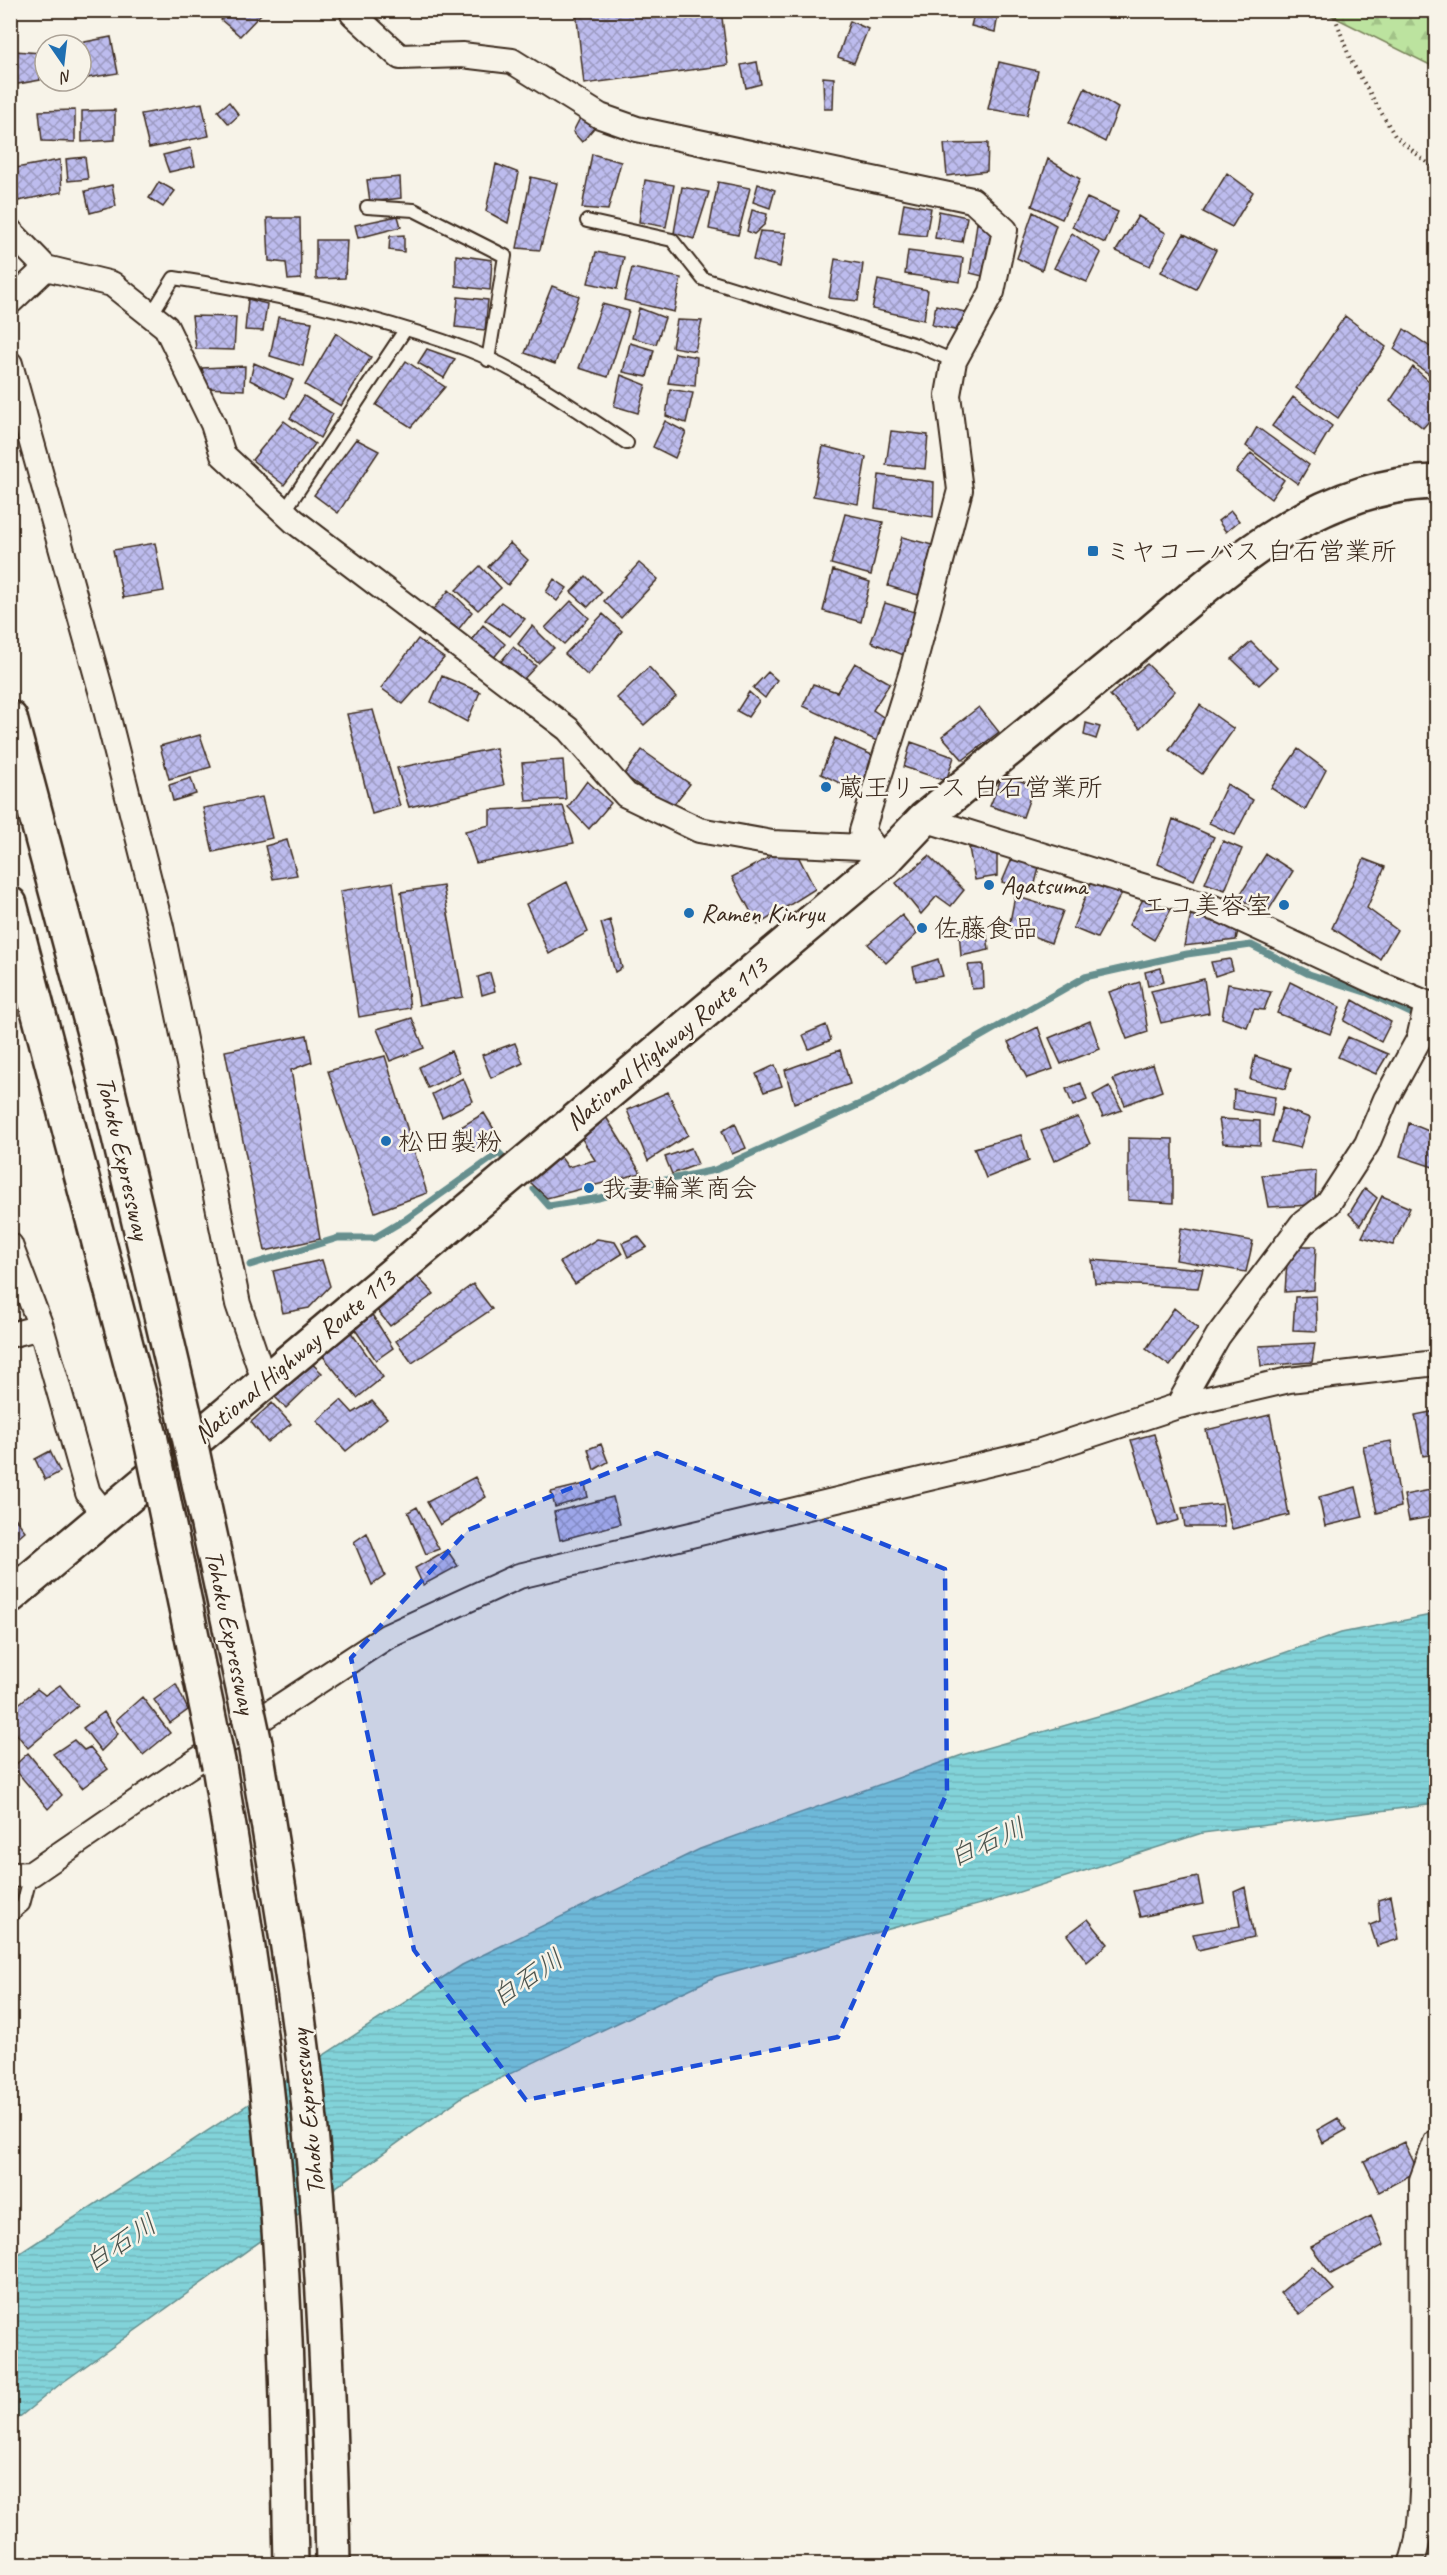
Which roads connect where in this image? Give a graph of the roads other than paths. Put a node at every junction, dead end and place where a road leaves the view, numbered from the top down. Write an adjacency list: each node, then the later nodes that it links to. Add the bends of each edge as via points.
1 (353, 10): 10 (street, via 400,57 462,55 512,61 600,116 637,129 972,200 1005,230 992,292)
2 (367, 207): 9 (lane, via 414,210 505,256)
3 (587, 221): 10 (lane, via 672,240 703,279 916,345)
4 (10, 231): 5 (street)
5 (46, 268): 6 (street); 7 (street, via 112,284)
6 (10, 302)
7 (151, 315): 8 (lane, via 174,278 266,292); 14 (street, via 166,327 213,424 223,455)
8 (405, 330): 9 (lane, via 467,349); 14 (lane)
9 (488, 360): 12 (lane, via 533,381)
10 (954, 361): 17 (street, via 948,396 960,490 915,660 862,831)
11 (10, 364): 24 (street, via 161,927 238,1304)
12 (627, 443)
13 (1437, 482): 16 (highway, National Highway Route 113, via 1371,491 1308,516 1247,554)
14 (284, 512): 17 (street, via 568,729 627,795 699,830 772,843 862,847)
15 (10, 718): 34 (highway, Tohoku Expressway, bridge, via 98,1048 184,1413 255,1744 305,2076 324,2284)
16 (924, 819): 17 (highway, National Highway Route 113); 19 (street, via 1224,911 1380,984)
17 (884, 861): 24 (highway, National Highway Route 113)
18 (10, 904): 33 (highway, Tohoku Expressway, bridge, via 151,1440 219,1766 269,2112 283,2287)
19 (1427, 1015): 25 (street, via 1367,1144 1328,1204 1302,1224 1218,1336)
20 (10, 1245): 21 (street)
21 (41, 1327): 22 (street); 26 (street, via 88,1493)
22 (10, 1335)
23 (1437, 1363): 25 (street, via 1289,1380)
24 (264, 1380): 26 (highway, National Highway Route 113)
25 (1178, 1406): 28 (street, via 1038,1452 519,1576 386,1637)
26 (106, 1516): 27 (highway, National Highway Route 113)
27 (10, 1596)
28 (21, 1875): 29 (lane, via 23,1905)
29 (10, 1916)
30 (1437, 2142): 32 (street, via 1422,2180 1423,2473)
31 (1437, 2527): 32 (street)
32 (1413, 2559)
33 (291, 2565)
34 (333, 2565)

